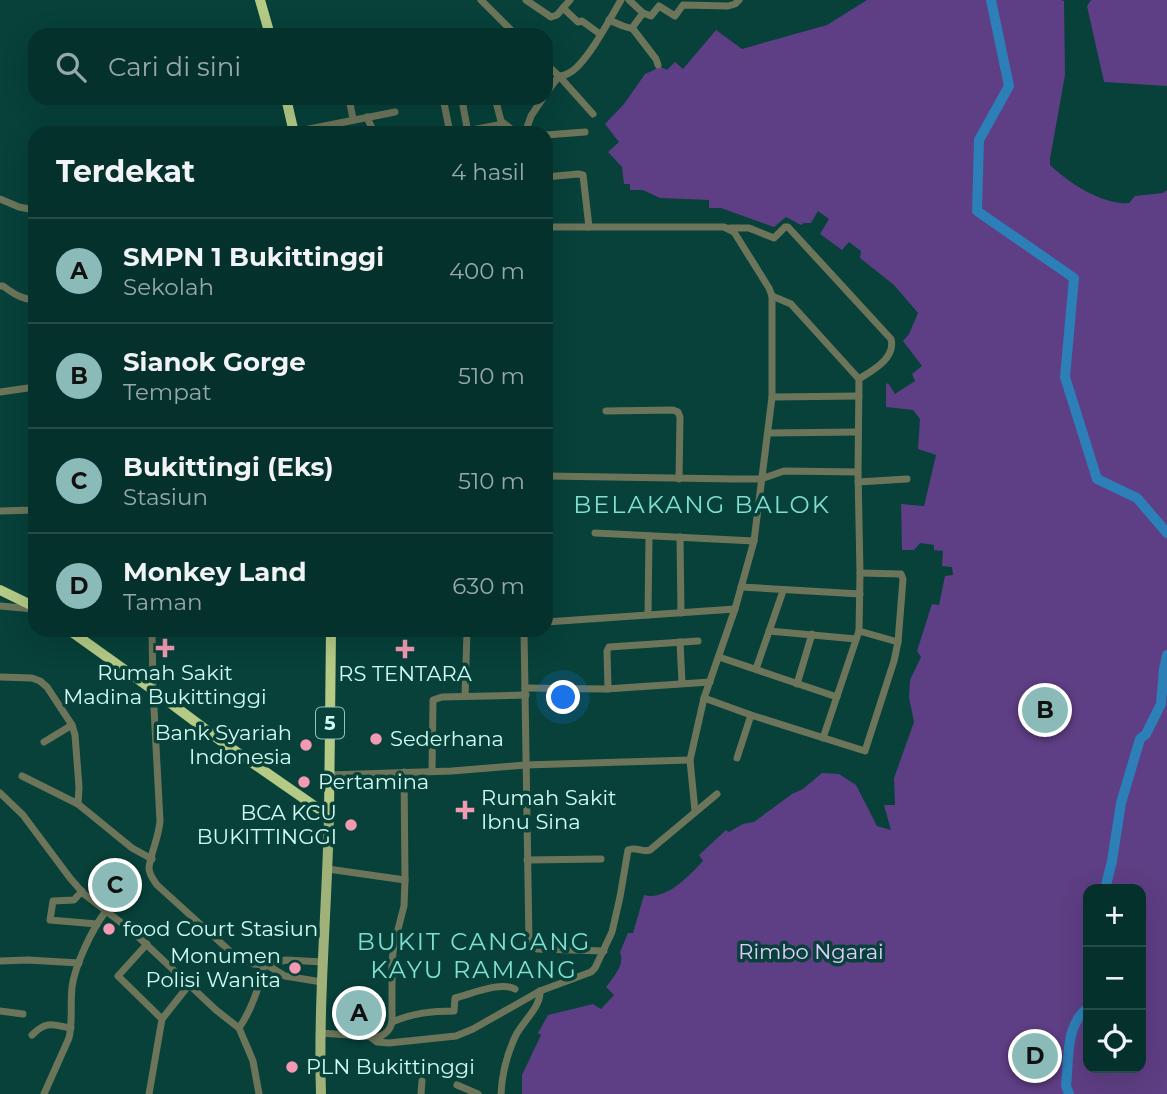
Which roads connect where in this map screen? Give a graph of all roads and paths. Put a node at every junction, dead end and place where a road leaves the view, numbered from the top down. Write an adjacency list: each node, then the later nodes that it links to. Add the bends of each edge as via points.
1 (260, 0): 12 (highway)
2 (481, 0): 13 (street)
3 (526, 0): 8 (street, via 551,17)
4 (570, 0): 8 (street)
5 (621, 0): 10 (street)
6 (629, 0): 9 (street)
7 (739, 0): 9 (street, via 728,6 683,5 676,16 660,6 651,16)
8 (563, 8): 14 (street)
9 (643, 13): 11 (street)
10 (609, 20): 11 (street); 14 (street)
11 (632, 27): 15 (street)
12 (268, 28)
13 (509, 28)
14 (600, 34): 17 (street, via 579,65)
15 (658, 65)
16 (553, 70): 17 (street)
17 (559, 76): 18 (street); 26 (street)
18 (553, 84)
19 (287, 105): 30 (highway)
20 (350, 105): 28 (street)
21 (444, 105): 33 (street)
22 (463, 105): 34 (street)
23 (497, 105): 29 (street)
24 (538, 105): 37 (street)
25 (395, 111): 27 (street)
26 (593, 114)
27 (368, 117): 28 (street); 32 (street)
28 (353, 119): 31 (street)
29 (503, 124): 35 (street); 36 (street)
30 (292, 126)
31 (324, 126)
32 (371, 126)
33 (449, 126)
34 (466, 126)
35 (494, 126)
36 (506, 126)
37 (527, 126)
38 (585, 132): 39 (street)
39 (553, 134)
40 (553, 176): 44 (street, via 583,175)
41 (0, 199): 42 (street)
42 (28, 209)
43 (553, 227): 44 (street)
44 (589, 227): 45 (street)
45 (729, 228): 47 (street); 49 (street, via 749,228 774,238 788,228 891,339 892,349 884,361)
46 (0, 286): 48 (street)
47 (772, 296): 49 (street, via 791,304); 53 (street)
48 (28, 299)
49 (859, 379): 52 (street)
50 (28, 388): 51 (street)
51 (0, 392)
52 (859, 396): 53 (street); 55 (street)
53 (772, 397): 56 (street)
54 (606, 411): 59 (street, via 678,412)
55 (858, 432): 56 (street); 57 (street)
56 (769, 433): 60 (street)
57 (858, 472): 60 (street, via 784,471); 62 (street)
58 (553, 476): 59 (street)
59 (679, 479): 60 (street)
60 (761, 479): 68 (street)
61 (907, 479): 62 (street)
62 (858, 482): 69 (street)
63 (28, 510): 64 (street)
64 (0, 511)
65 (595, 533): 66 (street)
66 (649, 536): 67 (street); 79 (street)
67 (680, 537): 68 (street); 78 (street)
68 (754, 541): 70 (street)
69 (860, 573): 73 (street); 91 (street, via 903,576)
70 (741, 587): 72 (street); 77 (street)
71 (0, 590): 74 (highway)
72 (783, 590): 73 (street); 81 (street)
73 (860, 594): 83 (street)
74 (28, 604)
75 (0, 606): 76 (street)
76 (28, 608)
77 (735, 609): 78 (street); 92 (street)
78 (681, 613): 79 (street)
79 (649, 615): 80 (street)
80 (553, 622)
81 (769, 631): 82 (street); 93 (street)
82 (812, 634): 83 (street); 97 (street)
83 (857, 635): 91 (street); 102 (street)
84 (79, 637): 99 (highway)
85 (152, 637): 99 (street)
86 (331, 637): 113 (highway, 5)
87 (467, 637): 101 (street)
88 (524, 637): 100 (street)
89 (698, 641): 90 (street)
90 (680, 642): 96 (street); 98 (street, via 609,648)
91 (898, 642): 106 (street, via 865,751)
92 (719, 657): 93 (street); 95 (street)
93 (756, 669): 97 (street)
94 (0, 677): 105 (street, via 40,681)
95 (710, 682): 96 (street); 103 (street)
96 (682, 683): 98 (street)
97 (797, 684): 102 (street)
98 (608, 689): 100 (street)
99 (153, 690): 119 (highway); 120 (street, via 160,821)
100 (526, 691): 101 (street); 110 (street)
101 (465, 696): 111 (street, via 433,699)
102 (837, 696): 106 (street)
103 (704, 698): 104 (street); 109 (street)
104 (751, 715): 106 (street); 108 (street)
105 (72, 725): 107 (street); 117 (street)
106 (823, 738)
107 (44, 742)
108 (737, 758)
109 (690, 760): 110 (street); 118 (street)
110 (525, 765): 111 (street); 122 (street)
111 (432, 771): 112 (street)
112 (404, 772): 113 (street); 124 (street)
113 (329, 775): 119 (highway, 5)
114 (22, 776): 117 (street)
115 (0, 793): 125 (street, via 23,815)
116 (717, 794): 118 (street)
117 (78, 804): 120 (street)
118 (695, 811): 129 (street, via 650,850 628,850 616,917)
119 (329, 816): 123 (main road)
120 (152, 859): 133 (street, via 149,867 157,885 232,953)
121 (601, 859): 122 (street)
122 (527, 860): 129 (street, via 531,947)
123 (328, 869): 124 (street); 131 (main road)
124 (405, 880): 141 (street, via 392,961)
125 (82, 891): 126 (street); 127 (street, via 74,900 53,901 50,920)
126 (106, 911): 127 (street); 128 (street)
127 (97, 924): 132 (street)
128 (147, 944): 135 (street); 140 (street, via 118,976)
129 (604, 951): 137 (street, via 587,974)
130 (0, 961): 132 (street)
131 (323, 962): 133 (street, via 286,960); 134 (main road)
132 (79, 963): 142 (street, via 72,986)
133 (265, 965): 134 (street, via 285,976); 143 (street)
134 (322, 982): 144 (main road)
135 (189, 985): 140 (street); 143 (street)
136 (515, 989): 141 (street, via 496,987 455,998 454,1011 429,1011)
137 (540, 991): 146 (street, via 457,1036 389,1044); 155 (street, via 508,1054)
138 (0, 1011): 139 (street)
139 (23, 1014)
140 (162, 1019): 150 (street)
141 (392, 1022): 146 (street, via 385,1034)
142 (71, 1028): 145 (street, via 45,1025); 149 (street)
143 (239, 1028): 151 (street, via 253,1061)
144 (320, 1033): 146 (street); 152 (main road)
145 (32, 1035)
146 (370, 1037)
147 (422, 1081): 153 (street)
148 (457, 1085): 154 (street)
149 (44, 1094)
150 (149, 1094)
151 (259, 1094)
152 (321, 1094)
153 (421, 1094)
154 (478, 1094)
155 (501, 1094)

